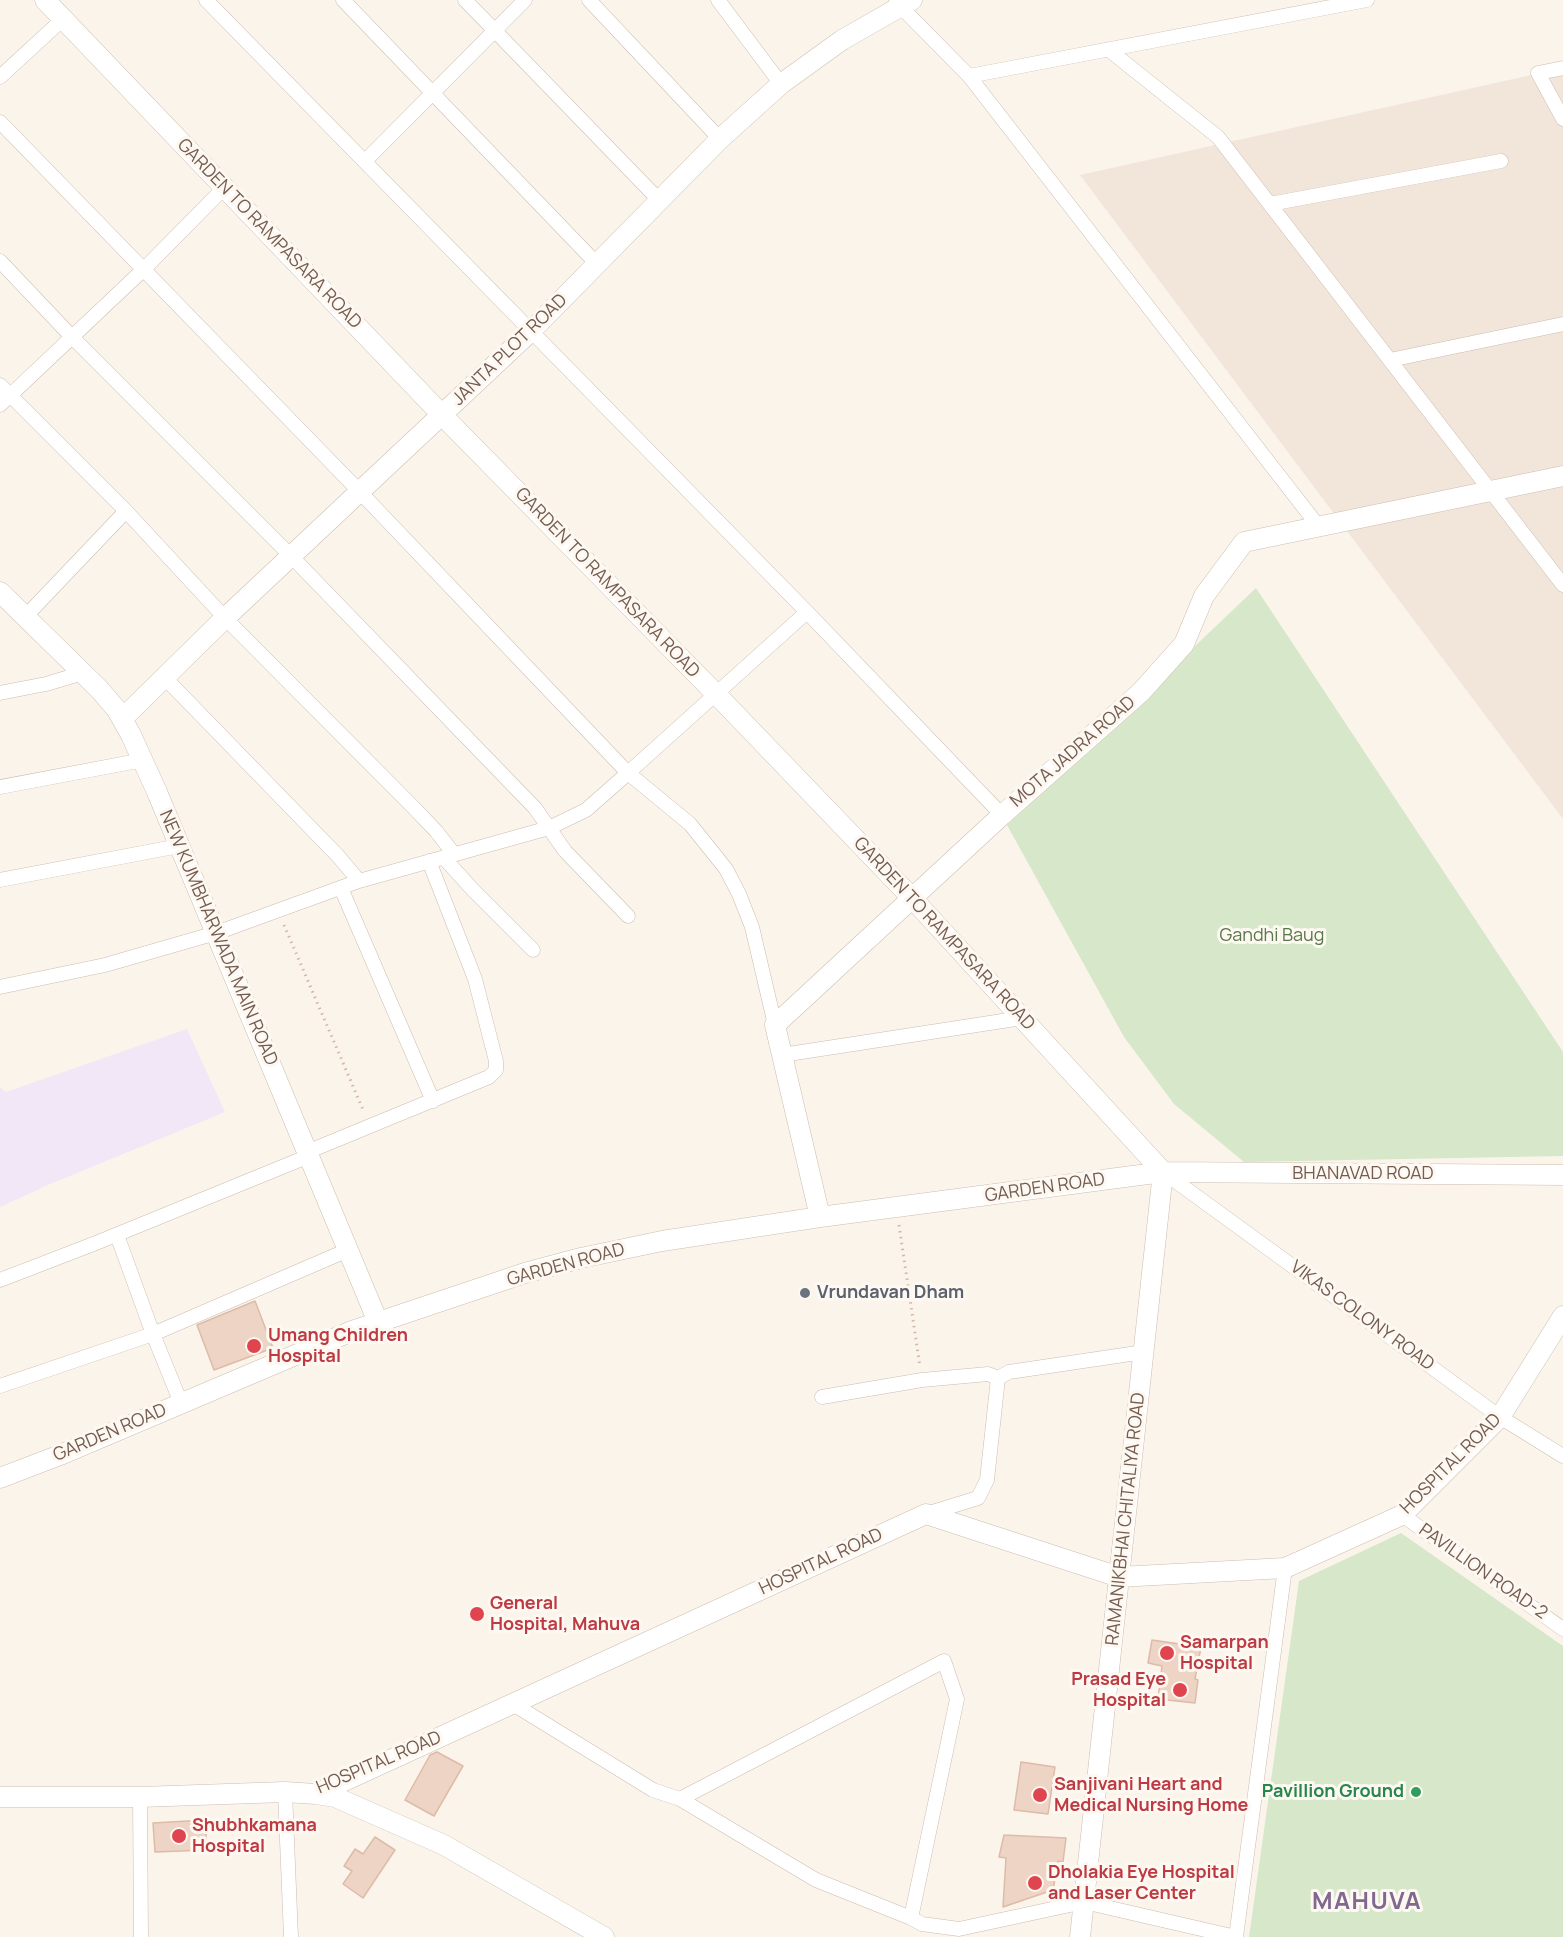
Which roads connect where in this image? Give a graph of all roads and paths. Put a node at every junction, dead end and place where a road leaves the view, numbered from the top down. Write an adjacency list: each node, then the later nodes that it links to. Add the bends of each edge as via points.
1 (45, 0): 10 (main road, GARDEN TO RAMPASARA ROAD)
2 (206, 0): 21 (street)
3 (343, 0): 17 (street)
4 (465, 0): 11 (street)
5 (525, 0): 11 (street)
6 (589, 0): 20 (street)
7 (718, 0): 16 (street)
8 (1366, 0): 12 (street)
9 (902, 2): 14 (street); 16 (main road, JANTA PLOT ROAD)
10 (63, 19): 15 (street); 23 (main road, GARDEN TO RAMPASARA ROAD)
11 (494, 30): 17 (street); 24 (street)
12 (1109, 50): 14 (street); 25 (street, via 1218,137)
13 (1563, 68): 18 (street, via 1538,73)
14 (969, 76): 39 (street)
15 (0, 77)
16 (782, 84): 20 (main road, JANTA PLOT ROAD)
17 (432, 91): 21 (street); 27 (street)
18 (1563, 119)
19 (0, 122): 28 (street)
20 (720, 139): 24 (main road, JANTA PLOT ROAD)
21 (364, 161): 30 (street)
22 (1501, 161): 25 (street)
23 (225, 188): 28 (street); 34 (main road, GARDEN TO RAMPASARA ROAD)
24 (660, 201): 27 (main road, JANTA PLOT ROAD)
25 (1270, 204): 32 (street)
26 (0, 261): 31 (street)
27 (597, 264): 30 (main road, JANTA PLOT ROAD)
28 (144, 269): 31 (street); 37 (street)
29 (1563, 324): 32 (street)
30 (532, 330): 34 (main road, JANTA PLOT ROAD); 43 (street)
31 (72, 337): 33 (street); 40 (street)
32 (1390, 360): 36 (street)
33 (3, 395): 38 (street)
34 (442, 416): 37 (main road, JANTA PLOT ROAD); 49 (main road, GARDEN TO RAMPASARA ROAD)
35 (1563, 476): 36 (main road, MOTA JADRA ROAD)
36 (1491, 491): 39 (main road, MOTA JADRA ROAD); 41 (street)
37 (361, 493): 40 (main road, JANTA PLOT ROAD); 52 (street)
38 (126, 511): 44 (street); 45 (street)
39 (1319, 527): 54 (main road, MOTA JADRA ROAD, via 1244,542 1204,596 1190,634 1176,655 1141,692)
40 (292, 557): 45 (main road, JANTA PLOT ROAD); 55 (street, via 535,808)
41 (1563, 585)
42 (1, 594): 44 (main road, NEW KUMBHARWADA MAIN ROAD)
43 (807, 612): 49 (street); 54 (street)
44 (25, 617): 46 (main road, NEW KUMBHARWADA MAIN ROAD)
45 (225, 618): 47 (main road, JANTA PLOT ROAD); 57 (street, via 436,831)
46 (83, 673): 48 (street); 50 (main road, NEW KUMBHARWADA MAIN ROAD)
47 (165, 678): 50 (main road, JANTA PLOT ROAD); 60 (street)
48 (0, 693)
49 (716, 694): 52 (street); 62 (main road, GARDEN TO RAMPASARA ROAD)
50 (122, 719): 51 (main road, NEW KUMBHARWADA MAIN ROAD)
51 (143, 760): 53 (street); 56 (main road, NEW KUMBHARWADA MAIN ROAD)
52 (628, 773): 55 (street, via 586,810); 69 (street, via 690,824 726,869 752,927)
53 (0, 787)
54 (1002, 815): 62 (main road, MOTA JADRA ROAD)
55 (549, 828): 57 (street); 64 (street)
56 (179, 846): 59 (street); 65 (main road, NEW KUMBHARWADA MAIN ROAD)
57 (449, 856): 58 (street); 66 (street, via 468,885)
58 (429, 861): 60 (street); 71 (street, via 475,979 497,1065 489,1077)
59 (0, 880)
60 (360, 881): 61 (street)
61 (340, 888): 63 (street); 71 (street)
62 (912, 898): 68 (main road, GARDEN TO RAMPASARA ROAD); 69 (main road, MOTA JADRA ROAD)
63 (278, 910): 65 (street); 72 (path)
64 (628, 916)
65 (216, 933): 67 (street, via 105,965); 73 (main road, NEW KUMBHARWADA MAIN ROAD)
66 (533, 950)
67 (0, 987)
68 (1022, 1018): 70 (street); 74 (main road, GARDEN TO RAMPASARA ROAD)
69 (775, 1024): 70 (main road)
70 (782, 1055): 77 (main road)
71 (433, 1101): 72 (street)
72 (370, 1127): 73 (street)
73 (308, 1154): 78 (street); 79 (main road, NEW KUMBHARWADA MAIN ROAD)
74 (1163, 1172): 75 (main road, BHANAVAD ROAD); 76 (main road, GARDEN ROAD); 84 (main road, RAMANIKBHAI CHITALIYA ROAD); 90 (street, VIKAS COLONY ROAD)
75 (1563, 1175)
76 (896, 1208): 77 (main road, GARDEN ROAD); 86 (path)
77 (820, 1217): 82 (main road, GARDEN ROAD, via 662,1241 581,1258)
78 (117, 1235): 80 (street); 83 (street)
79 (348, 1250): 82 (main road, NEW KUMBHARWADA MAIN ROAD); 83 (street)
80 (0, 1280)
81 (1563, 1316): 90 (main road, HOSPITAL ROAD)
82 (378, 1322): 89 (main road, GARDEN ROAD)
83 (153, 1334): 87 (street); 89 (street)
84 (1144, 1352): 85 (street, via 1009,1372); 96 (main road, RAMANIKBHAI CHITALIYA ROAD)
85 (998, 1378): 86 (street, via 988,1374); 93 (street, via 983,1489 978,1498)
86 (922, 1380): 88 (street)
87 (0, 1386)
88 (822, 1397)
89 (181, 1402): 92 (main road, GARDEN ROAD)
90 (1500, 1417): 91 (street, VIKAS COLONY ROAD); 94 (main road, HOSPITAL ROAD)
91 (1563, 1456)
92 (0, 1478)
93 (926, 1514): 96 (main road, HOSPITAL ROAD); 98 (main road, HOSPITAL ROAD)
94 (1402, 1515): 95 (main road, HOSPITAL ROAD); 97 (street, PAVILLION ROAD-2)
95 (1285, 1568): 96 (main road, HOSPITAL ROAD); 104 (street, via 1236,1937)
96 (1119, 1577): 104 (main road, RAMANIKBHAI CHITALIYA ROAD)
97 (1563, 1629)
98 (513, 1704): 100 (main road, HOSPITAL ROAD); 103 (street, via 653,1790)
99 (285, 1792): 100 (main road, HOSPITAL ROAD); 102 (main road, HOSPITAL ROAD); 107 (street)
100 (316, 1794): 108 (main road, via 335,1797 444,1845)
101 (0, 1797): 102 (main road, HOSPITAL ROAD)
102 (140, 1797): 106 (street)
103 (680, 1799): 105 (street, via 816,1880); 105 (street, via 944,1661 957,1699)
104 (1084, 1902): 105 (street, via 959,1929 922,1924); 109 (main road, RAMANIKBHAI CHITALIYA ROAD)
105 (911, 1918)
106 (141, 1937)
107 (291, 1937)
108 (604, 1937)
109 (1080, 1937)

